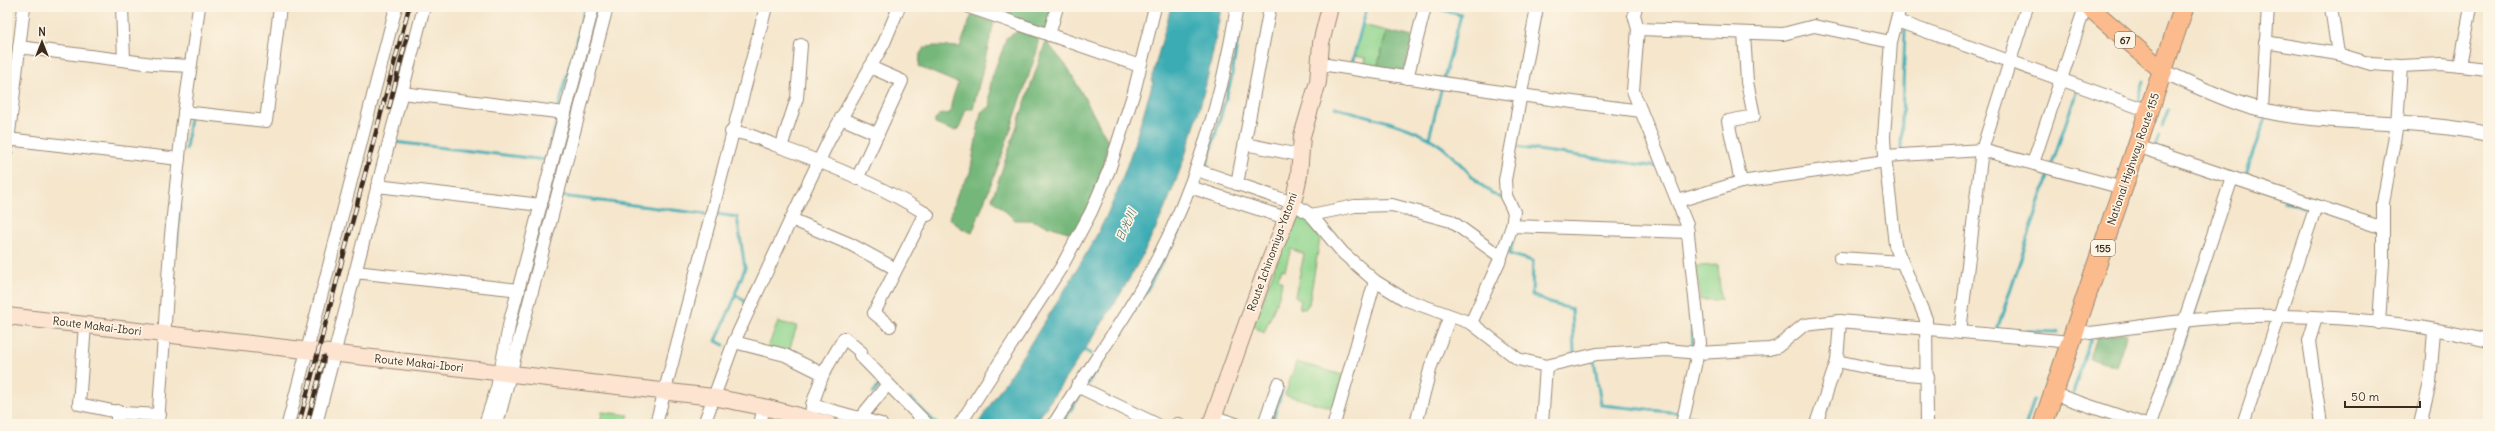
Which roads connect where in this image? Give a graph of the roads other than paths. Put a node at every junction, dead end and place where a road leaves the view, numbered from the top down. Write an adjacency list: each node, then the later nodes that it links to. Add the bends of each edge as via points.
1 (24, 7): 35 (street)
2 (122, 7): 37 (street)
3 (199, 7): 40 (street)
4 (280, 7): 54 (street, via 266,121)
5 (396, 7): 113 (street)
6 (424, 7): 49 (street)
7 (593, 7): 55 (street)
8 (607, 7): 118 (street)
9 (766, 7): 58 (street)
10 (899, 7): 44 (street, via 884,43)
11 (970, 7): 31 (street)
12 (1057, 7): 31 (street)
13 (1155, 7): 41 (street)
14 (1237, 7): 71 (street, via 1231,43)
15 (1270, 7): 62 (street)
16 (1330, 7): 39 (main road, Route Ichinomiya-Yatomi, via 1321,43)
17 (1425, 7): 47 (street)
18 (1537, 7): 50 (street)
19 (1636, 7): 29 (street, via 1634,16)
20 (1900, 7): 28 (street)
21 (2027, 7): 38 (street)
22 (2085, 7): 48 (street)
23 (2089, 7): 46 (main road, 67)
24 (2184, 7): 46 (highway, National Highway Route 155 / 155)
25 (2268, 7): 33 (street)
26 (2332, 7): 36 (street)
27 (2471, 7): 43 (street)
28 (1897, 21): 32 (street); 38 (street)
29 (1638, 29): 30 (street); 52 (street, via 1633,91)
30 (1744, 33): 32 (street, via 1782,34 1814,26); 74 (street, via 1747,82 1754,116 1728,121)
31 (1049, 35): 41 (street)
32 (1891, 42): 68 (street, via 1884,136)
33 (2265, 42): 36 (street); 51 (street)
34 (801, 45): 64 (street, via 798,98)
35 (19, 47): 37 (street); 61 (street)
36 (2338, 54): 42 (street, via 2371,64)
37 (124, 60): 40 (street)
38 (2008, 61): 48 (street); 65 (street)
39 (1321, 64): 47 (street); 66 (main road, Route Ichinomiya-Yatomi)
40 (190, 66): 54 (street)
41 (1140, 66): 145 (street, via 1109,170 1091,212 1062,266)
42 (2401, 66): 43 (street); 57 (street)
43 (2460, 66): 45 (street)
44 (870, 67): 56 (street); 59 (street, via 902,81)
45 (2487, 69)
46 (2163, 71): 51 (street, via 2202,90); 53 (highway, National Highway Route 155 / 155)
47 (1407, 78): 50 (street)
48 (2060, 80): 53 (street); 70 (street)
49 (402, 93): 55 (street); 76 (street)
50 (1520, 95): 52 (street); 86 (street, via 1505,180 1506,196 1514,212)
51 (2262, 109): 57 (street)
52 (1641, 110): 79 (street)
53 (2149, 111): 63 (highway, National Highway Route 155 / 155)
54 (184, 112): 67 (street)
55 (565, 113): 81 (street)
56 (841, 118): 59 (street); 69 (street)
57 (2397, 124): 60 (street); 87 (street, via 2383,203)
58 (731, 132): 64 (street, via 741,132); 124 (street)
59 (878, 134): 73 (street)
60 (2488, 134)
61 (7, 143): 67 (street)
62 (1245, 144): 66 (street); 75 (street)
63 (2137, 146): 72 (street); 78 (highway, National Highway Route 155 / 155)
64 (781, 147): 69 (street)
65 (1982, 150): 68 (street); 70 (street); 107 (street)
66 (1299, 155): 80 (main road, Route Ichinomiya-Yatomi, via 1299,175)
67 (178, 159): 109 (street, via 170,235)
68 (1885, 159): 74 (street); 91 (street, via 1895,245)
69 (818, 162): 73 (street); 85 (street)
70 (2033, 163): 78 (street)
71 (1197, 170): 75 (street); 77 (street)
72 (2232, 178): 82 (street); 100 (street)
73 (857, 179): 92 (street, via 926,214)
74 (1741, 182): 79 (street)
75 (1237, 184): 80 (street)
76 (378, 186): 81 (street); 93 (street)
77 (1190, 187): 84 (street); 123 (street, via 1176,222 1142,287)
78 (2123, 188): 110 (highway, National Highway Route 155 / 155)
79 (1678, 201): 88 (street)
80 (1293, 203): 83 (street); 84 (main road, Route Ichinomiya-Yatomi)
81 (541, 205): 95 (street)
82 (2316, 206): 87 (street); 98 (street)
83 (1311, 215): 89 (street, via 1355,206 1392,205 1451,221); 94 (street, via 1343,253)
84 (1286, 218): 132 (main road, Route Ichinomiya-Yatomi)
85 (791, 219): 92 (street, via 850,244); 112 (street)
86 (1512, 226): 88 (street); 89 (street)
87 (2383, 228): 103 (street)
88 (1688, 232): 115 (street, via 1700,343)
89 (1501, 257): 102 (street)
90 (1840, 258): 91 (street)
91 (1902, 262): 106 (street, via 1926,319)
92 (896, 269): 105 (street, via 874,313)
93 (355, 272): 95 (street); 114 (street)
94 (1375, 281): 97 (street, via 1404,299); 150 (street)
95 (519, 290): 118 (street)
96 (7, 316): 104 (main road, Route Makai-Ibori)
97 (1450, 316): 102 (street); 151 (street, via 1431,366)
98 (2280, 316): 99 (street); 100 (street); 158 (street)
99 (2316, 318): 103 (street); 159 (street, via 2309,341)
100 (2185, 321): 110 (street); 157 (street)
101 (1840, 322): 106 (street); 115 (street, via 1804,326 1776,347 1768,349); 116 (street)
102 (1471, 323): 117 (street, via 1518,359)
103 (2379, 323): 108 (street)
104 (85, 325): 109 (main road, Route Makai-Ibori); 128 (street, via 79,404)
105 (890, 326)
106 (1926, 328): 107 (street); 120 (street)
107 (1960, 331): 110 (street)
108 (2434, 331): 111 (street); 160 (street, via 2430,383)
109 (166, 334): 113 (main road, Route Makai-Ibori); 131 (street)
110 (2073, 336): 125 (highway, National Highway Route 155 / 155)
111 (2488, 341)
112 (734, 342): 119 (street, via 785,355); 126 (street)
113 (307, 350): 114 (main road, Route Makai-Ibori); 135 (street)
114 (335, 353): 118 (main road, Route Makai-Ibori); 136 (street)
115 (1698, 353): 117 (street, via 1667,350 1598,354); 133 (street)
116 (1837, 361): 120 (street, via 1888,372); 153 (street)
117 (1546, 366): 152 (street)
118 (505, 373): 124 (main road, Route Makai-Ibori); 137 (street); 138 (street)
119 (823, 374): 121 (street, via 844,338 861,352 860,356); 129 (street)
120 (1928, 376): 154 (street)
121 (888, 384): 130 (street); 144 (street)
122 (1278, 384): 149 (street)
123 (1078, 386): 146 (street); 147 (street)
124 (666, 392): 126 (main road, Route Makai-Ibori); 139 (street)
125 (2054, 394): 155 (highway, National Highway Route 155 / 155); 156 (street)
126 (713, 397): 127 (main road, Route Makai-Ibori); 140 (street)
127 (764, 407): 129 (main road, Route Makai-Ibori); 141 (street)
128 (117, 411): 131 (street); 134 (street)
129 (812, 416): 130 (street); 142 (main road, Route Makai-Ibori)
130 (861, 417): 143 (street)
131 (159, 420)
132 (1213, 420): 148 (street)
133 (1687, 423)
134 (117, 424)
135 (288, 424)
136 (316, 424)
137 (485, 424)
138 (497, 424)
139 (656, 424)
140 (704, 424)
141 (760, 424)
142 (828, 424)
143 (881, 424)
144 (927, 424)
145 (960, 424)
146 (1054, 424)
147 (1156, 424)
148 (1236, 424)
149 (1264, 424)
150 (1334, 424)
151 (1416, 424)
152 (1542, 424)
153 (1816, 424)
154 (1927, 424)
155 (2043, 424)
156 (2143, 424)
157 (2150, 424)
158 (2243, 424)
159 (2321, 424)
160 (2420, 424)

